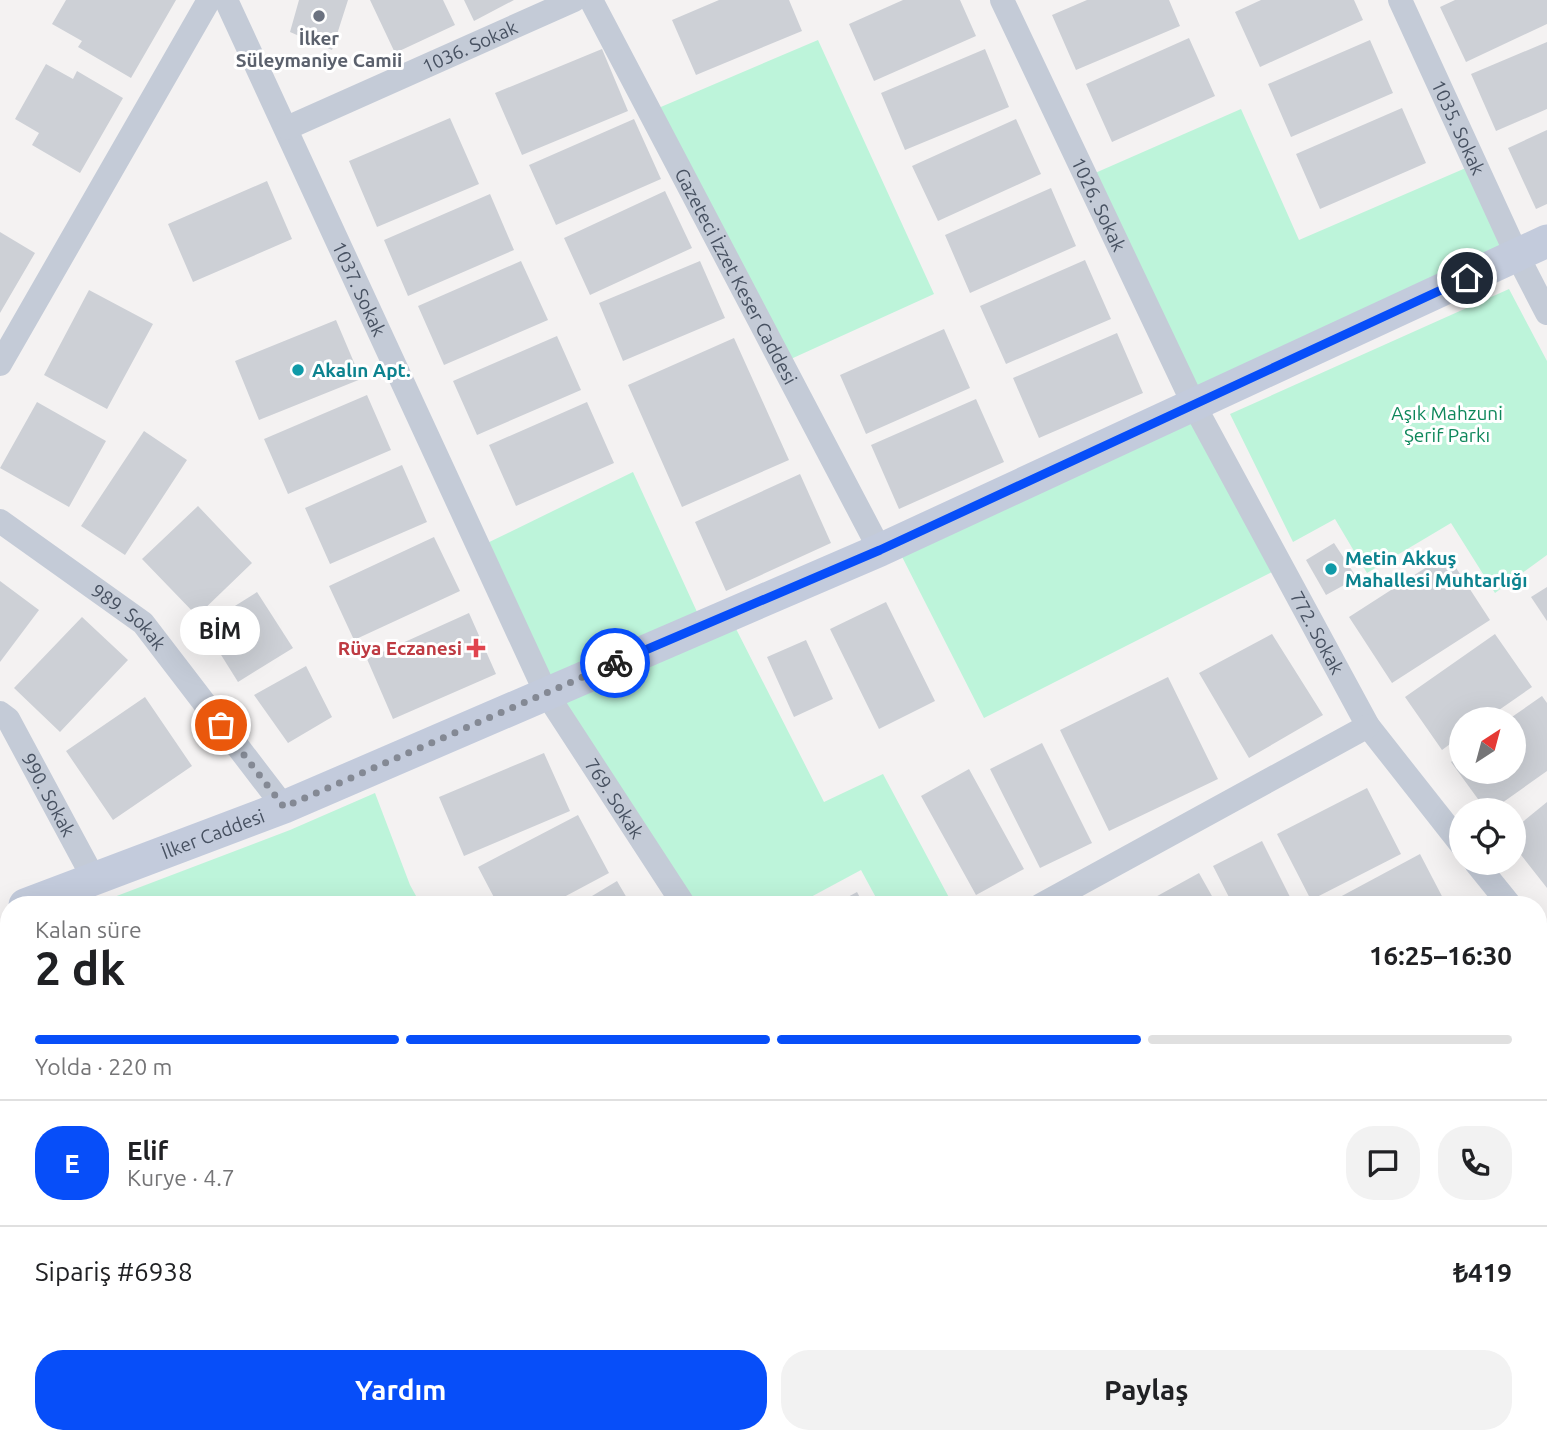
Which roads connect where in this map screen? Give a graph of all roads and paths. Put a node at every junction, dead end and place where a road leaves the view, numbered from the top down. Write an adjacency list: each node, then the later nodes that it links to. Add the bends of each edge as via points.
1 (209, 0): 11 (street)
2 (226, 0): 7 (street, 1037. Sokak)
3 (574, 0): 7 (street, 1036. Sokak)
4 (591, 0): 14 (street, Gazeteci İzzet Keser Caddesi)
5 (1002, 0): 12 (street, 1026. Sokak)
6 (1400, 0): 9 (street, 1035. Sokak)
7 (288, 128): 15 (street, 1037. Sokak)
8 (1547, 241): 9 (main road, İlker Caddesi)
9 (1517, 255): 10 (street, 1035. Sokak); 12 (main road, İlker Caddesi)
10 (1547, 313)
11 (0, 364)
12 (1195, 407): 14 (main road, İlker Caddesi); 17 (street, 772. Sokak)
13 (0, 521): 18 (street, 989. Sokak, via 143,623)
14 (880, 550): 15 (main road, İlker Caddesi)
15 (546, 693): 18 (main road, İlker Caddesi); 23 (street, 769. Sokak)
16 (0, 713): 21 (street, 990. Sokak, via 8,719)
17 (1368, 726): 19 (street, 772. Sokak); 24 (street)
18 (284, 807): 21 (main road, İlker Caddesi)
19 (1449, 829)
20 (1486, 875): 25 (street)
21 (94, 879): 22 (main road, İlker Caddesi)
22 (49, 896)
23 (678, 896)
24 (1057, 896)
25 (1503, 896)

